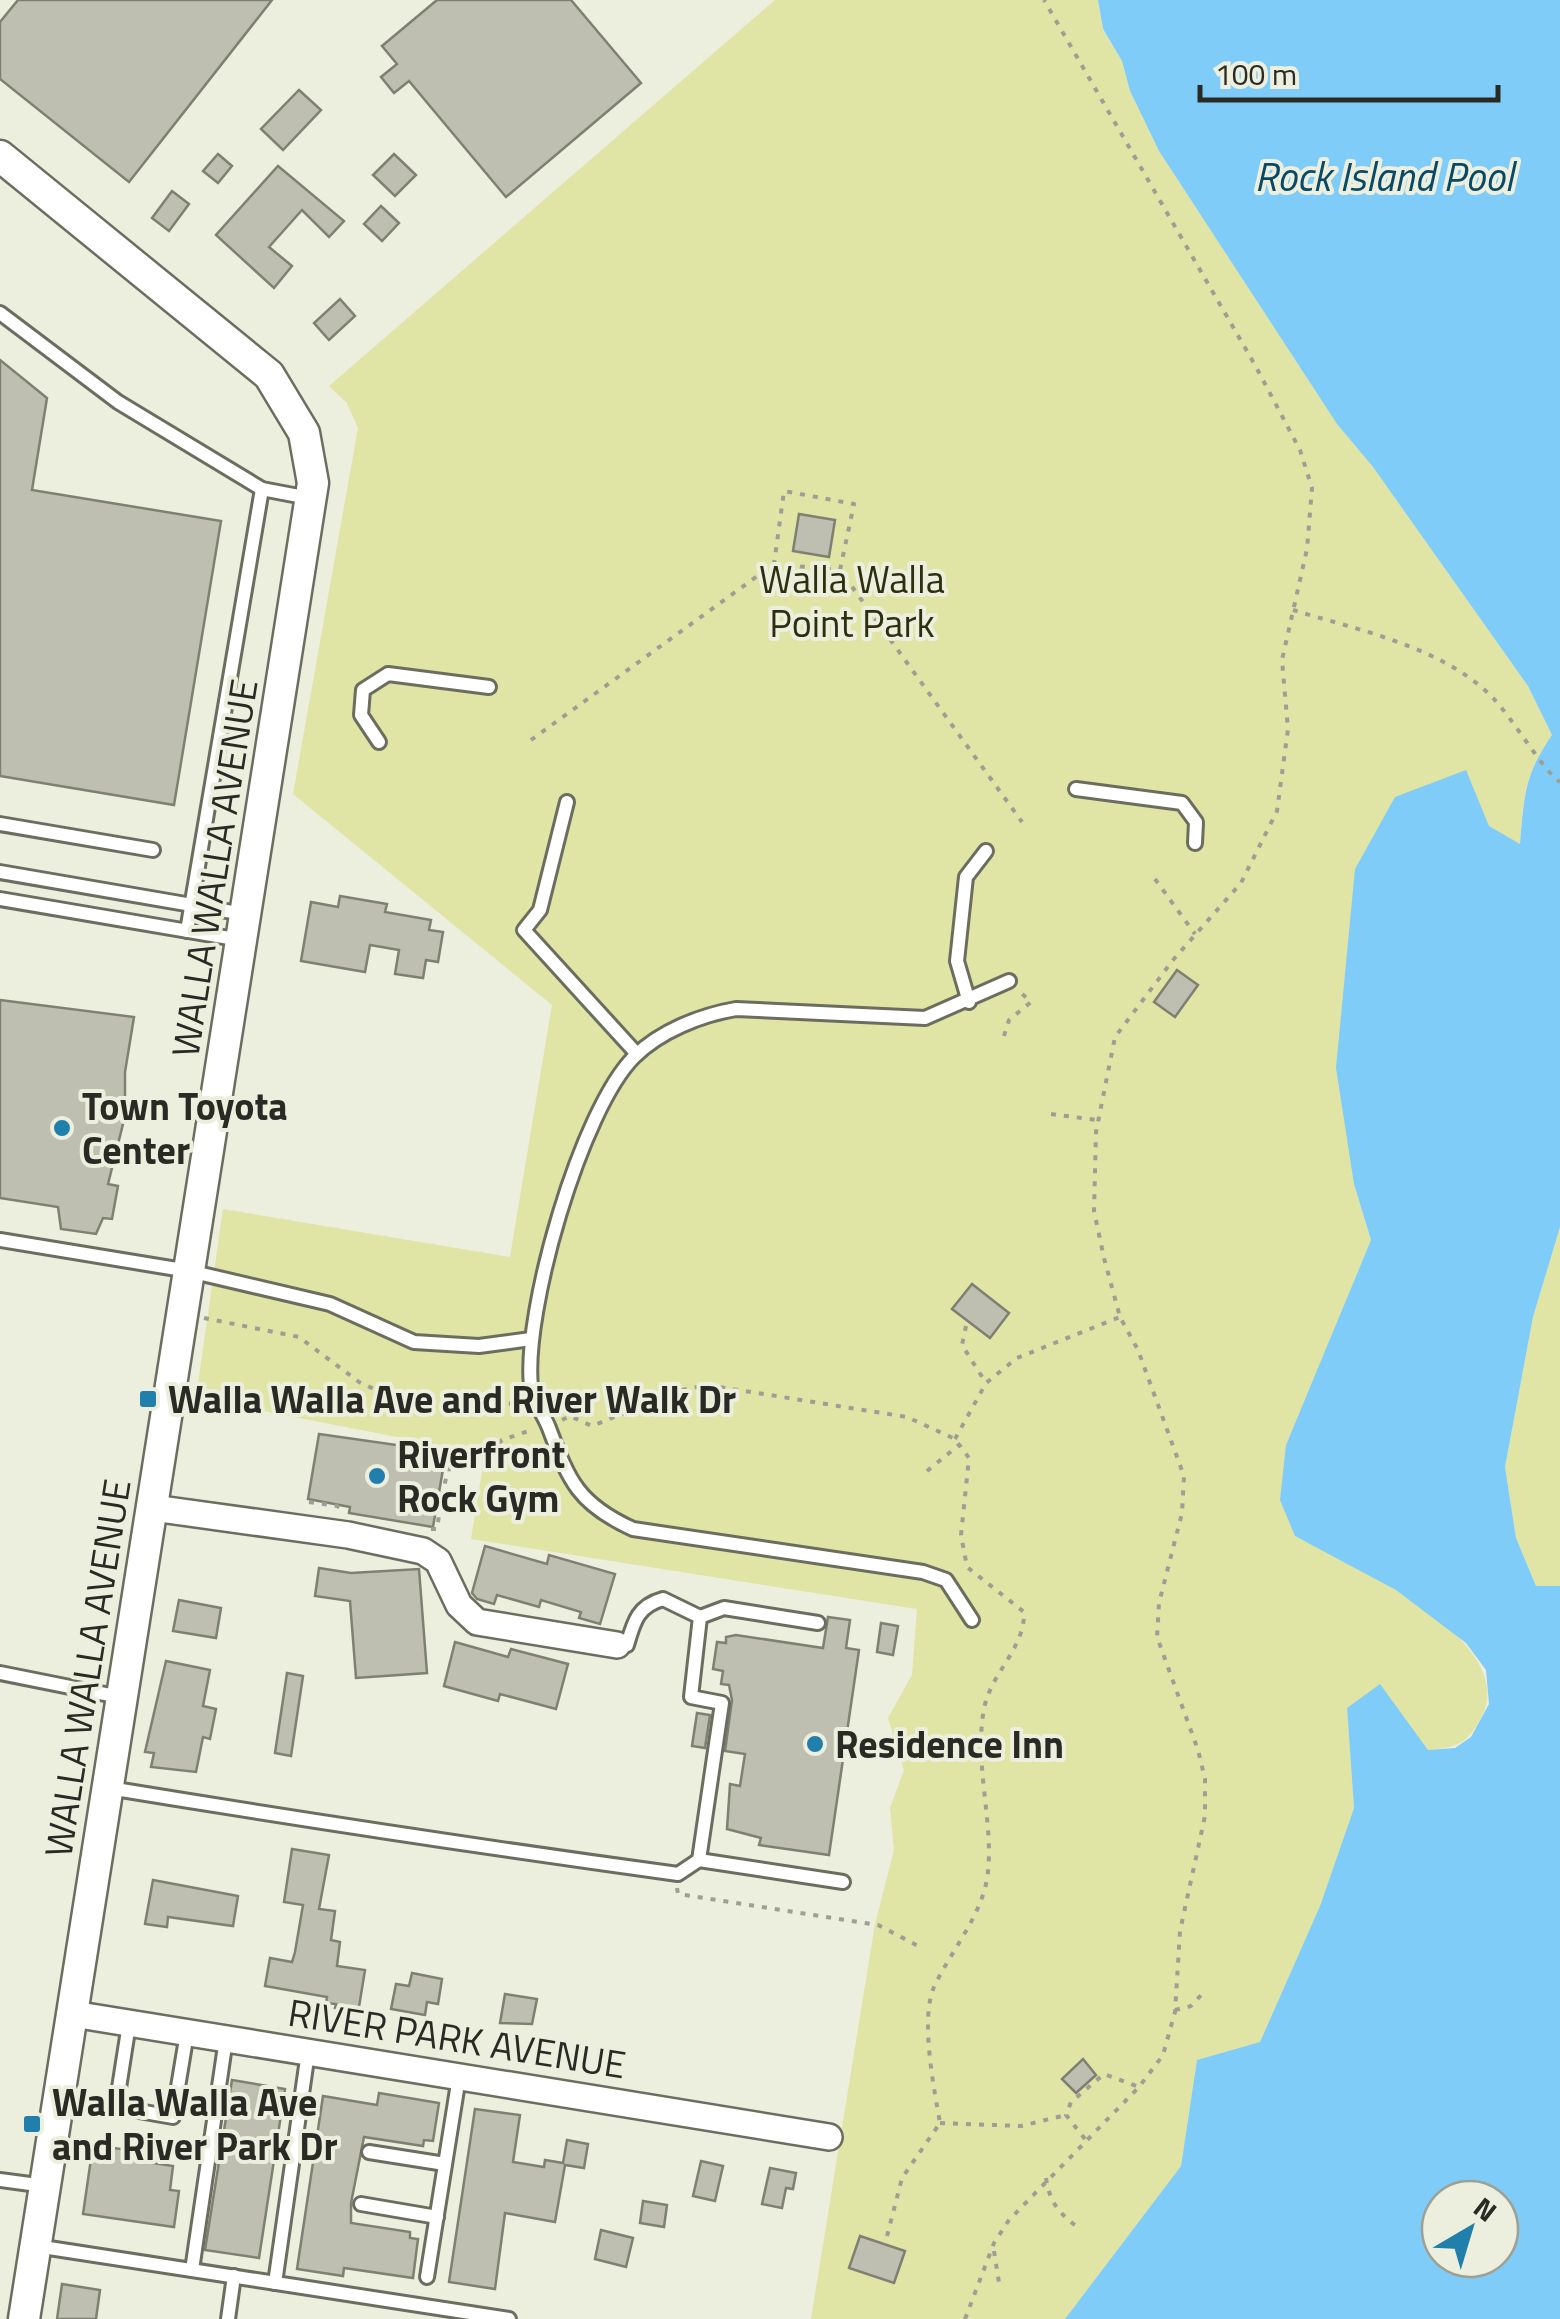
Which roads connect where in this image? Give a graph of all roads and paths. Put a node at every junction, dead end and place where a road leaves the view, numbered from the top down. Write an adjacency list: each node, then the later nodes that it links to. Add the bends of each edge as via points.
1 (1044, 0): 8 (path, via 1300,450 1312,488)
2 (0, 156): 5 (street, WALLA WALLA AVENUE, via 269,375 304,433)
3 (0, 313): 4 (lane, via 118,402)
4 (262, 489): 5 (lane); 23 (lane)
5 (312, 498): 24 (street, WALLA WALLA AVENUE)
6 (774, 564): 7 (path); 7 (path, via 784,491 854,504); 10 (path)
7 (840, 570): 15 (path)
8 (1293, 610): 12 (path, via 1386,639 1488,692); 26 (path, via 1282,660 1288,728 1277,811 1241,883)
9 (489, 687): 11 (lane, via 388,674 363,690 361,715)
10 (531, 740)
11 (378, 742)
12 (1557, 781)
13 (1076, 789): 17 (lane, via 1182,803 1196,822)
14 (567, 802): 30 (lane, via 540,910 524,930)
15 (1022, 822)
16 (0, 824): 18 (lane)
17 (1195, 843)
18 (153, 850)
19 (986, 851): 28 (lane, via 966,877 957,961)
20 (0, 872): 23 (lane)
21 (1155, 879): 26 (path)
22 (0, 899): 25 (lane)
23 (192, 904): 24 (lane); 25 (lane)
24 (245, 927): 25 (lane); 34 (street, WALLA WALLA AVENUE)
25 (187, 932)
26 (1195, 934): 32 (path, via 1115,1036)
27 (1009, 980): 28 (lane); 29 (path, via 1030,1002)
28 (969, 1002): 30 (lane, via 926,1018 736,1009 682,1025)
29 (1004, 1036)
30 (637, 1054): 38 (lane, via 613,1081 579,1147)
31 (1051, 1114): 32 (path)
32 (1097, 1120): 36 (path, via 1094,1211)
33 (0, 1240): 34 (lane)
34 (189, 1271): 35 (street, WALLA WALLA AVENUE); 38 (lane, via 330,1304 414,1342 479,1346)
35 (182, 1313): 41 (path, via 299,1337 389,1396 516,1402); 46 (street, WALLA WALLA AVENUE)
36 (1120, 1317): 39 (path, via 1018,1358); 63 (path, via 1184,1476 1157,1637 1205,1779 1180,1932)
37 (966, 1326): 39 (path, via 962,1345)
38 (531, 1339): 40 (lane, via 531,1390)
39 (986, 1383): 42 (path)
40 (548, 1426): 41 (path); 42 (path, via 570,1416 592,1426 707,1385 907,1416); 50 (lane, via 564,1473 607,1517 633,1529 923,1572 946,1580)
41 (533, 1430): 48 (path, via 493,1449 458,1452 445,1480 437,1529)
42 (954, 1439): 43 (path)
43 (959, 1444): 44 (path); 72 (path, via 968,1458 961,1534 967,1567 1024,1612 1025,1627 984,1709 986,1884 932,1991 930,2059)
44 (927, 1471)
45 (310, 1502): 47 (path, via 337,1506)
46 (152, 1508): 52 (street, via 423,1552 438,1561 459,1605 478,1622); 54 (street, WALLA WALLA AVENUE)
47 (354, 1519)
48 (420, 1527)
49 (700, 1616): 51 (lane, via 724,1608); 52 (lane, via 663,1599 649,1603 635,1618 627,1644); 58 (lane, via 691,1697 722,1703)
50 (972, 1620)
51 (818, 1623)
52 (617, 1644)
53 (0, 1672): 54 (lane)
54 (123, 1697): 57 (street, WALLA WALLA AVENUE)
55 (940, 1745): 56 (path, via 882,1757)
56 (844, 1752)
57 (108, 1788): 59 (lane, via 456,1846); 64 (street, WALLA WALLA AVENUE)
58 (699, 1860): 59 (lane); 60 (lane)
59 (675, 1874): 61 (path, via 678,1894 878,1925)
60 (842, 1882)
61 (922, 1948)
62 (1202, 1994): 63 (path, via 1192,2006)
63 (1175, 2010): 70 (path, via 1163,2054)
64 (73, 2014): 65 (street, RIVER PARK AVENUE); 79 (street, WALLA WALLA AVENUE)
65 (130, 2024): 66 (street, RIVER PARK AVENUE); 66 (lane, via 116,2107 173,2117)
66 (187, 2033): 67 (street, RIVER PARK AVENUE)
67 (226, 2039): 68 (street, RIVER PARK AVENUE); 86 (lane)
68 (308, 2052): 69 (street, RIVER PARK AVENUE); 89 (lane)
69 (460, 2077): 73 (street, RIVER PARK AVENUE); 76 (lane)
70 (1139, 2087): 71 (path, via 1104,2074 1071,2102); 74 (path)
71 (1066, 2115): 72 (path, via 1021,2126); 74 (path)
72 (940, 2123): 83 (path, via 902,2178)
73 (829, 2136)
74 (1086, 2139): 77 (path)
75 (369, 2152): 76 (lane)
76 (445, 2164): 81 (lane)
77 (1046, 2178): 82 (path, via 1060,2214); 85 (path)
78 (0, 2180): 79 (lane)
79 (46, 2186): 84 (street, WALLA WALLA AVENUE)
80 (361, 2204): 81 (lane)
81 (437, 2217): 88 (lane)
82 (1080, 2229)
83 (885, 2244)
84 (36, 2246): 86 (lane); 91 (street, WALLA WALLA AVENUE)
85 (993, 2247): 90 (path); 94 (path)
86 (192, 2270): 87 (lane)
87 (234, 2276): 89 (lane); 92 (lane)
88 (427, 2277)
89 (276, 2283): 93 (lane)
90 (1000, 2290)
91 (24, 2319)
92 (228, 2319)
93 (509, 2319)
94 (965, 2319)

